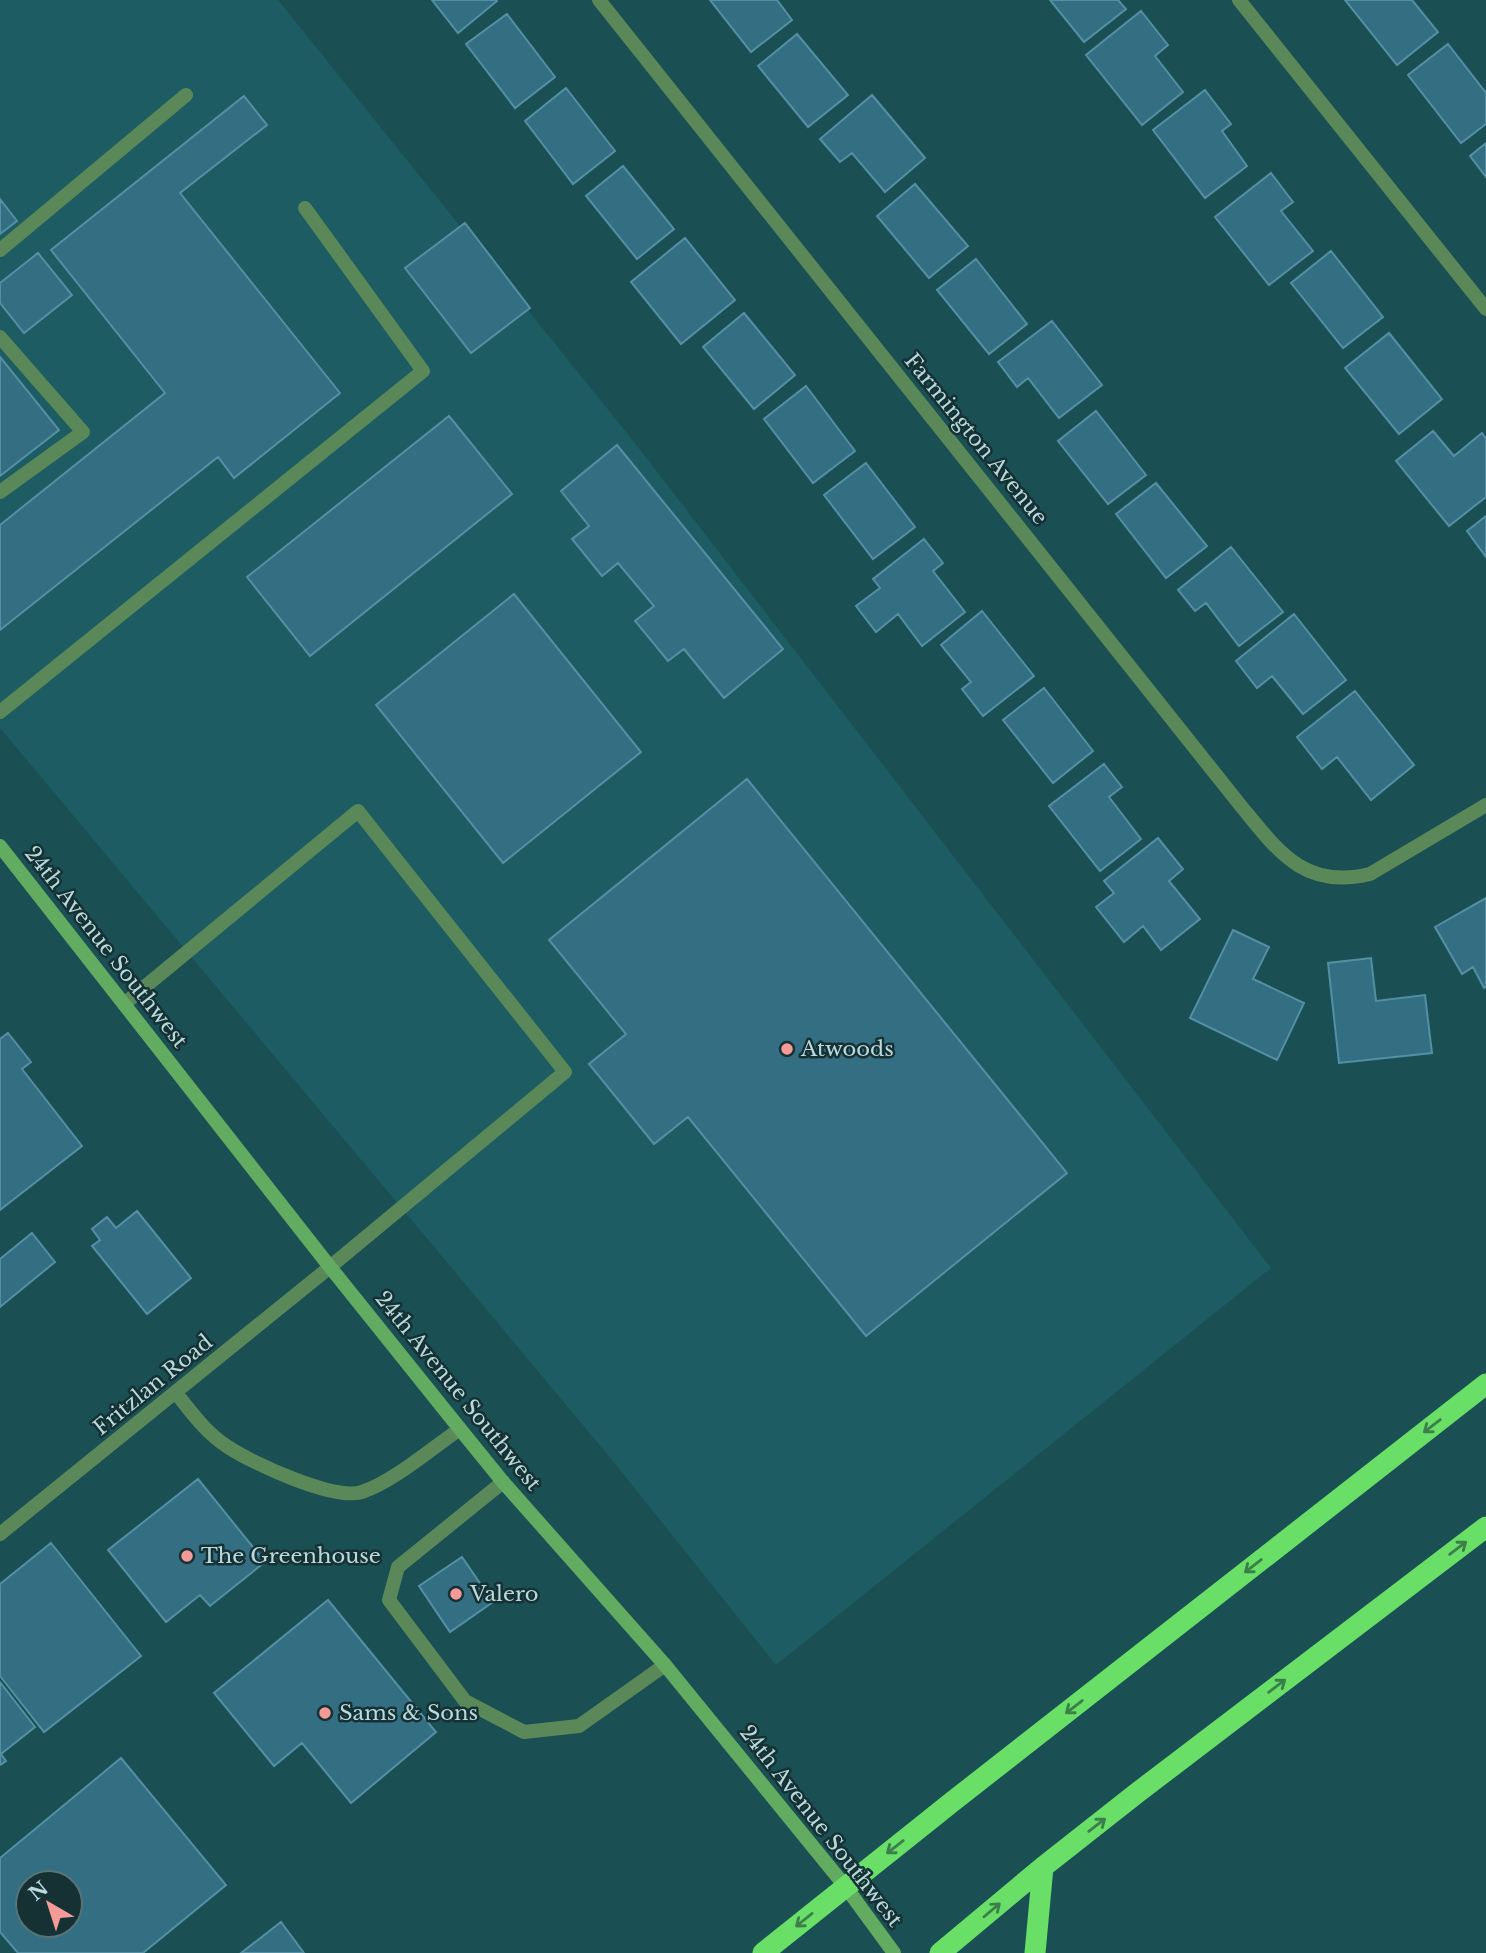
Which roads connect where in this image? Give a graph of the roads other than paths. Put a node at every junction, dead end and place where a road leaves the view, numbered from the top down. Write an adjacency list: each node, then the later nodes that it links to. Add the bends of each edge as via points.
1 (599, 0): 10 (street, Farmington Avenue, via 1269,840 1288,858 1321,876 1370,874)
2 (1239, 0): 6 (street)
3 (186, 95): 5 (street)
4 (305, 208): 9 (street, via 422,371)
5 (0, 250)
6 (1486, 309)
7 (0, 337): 8 (street, via 83,432)
8 (0, 492)
9 (0, 712)
10 (1486, 805)
11 (0, 846): 12 (main road, 24th Avenue Southwest)
12 (124, 1004): 13 (main road, 24th Avenue Southwest); 13 (street, Fritzlan Road, via 358,811 565,1072)
13 (330, 1267): 15 (street, Fritzlan Road); 16 (main road, 24th Avenue Southwest)
14 (1486, 1384): 22 (highway, one-way to 22)
15 (176, 1393): 16 (street, via 228,1447 293,1479 338,1493 358,1493 381,1485); 19 (street, Fritzlan Road)
16 (460, 1429): 17 (main road, 24th Avenue Southwest)
17 (503, 1482): 20 (main road, 24th Avenue Southwest); 20 (street, via 398,1567 389,1600 465,1701 524,1732 579,1726)
18 (1486, 1527): 21 (highway, one-way to 18)
19 (0, 1534)
20 (665, 1665): 22 (main road, 24th Avenue Southwest)
21 (1043, 1867): 25 (highway, one-way to 21); 26 (highway)
22 (845, 1886): 23 (highway, one-way to 23); 24 (main road, 24th Avenue Southwest)
23 (764, 1953)
24 (894, 1953)
25 (940, 1953)
26 (1035, 1953)

